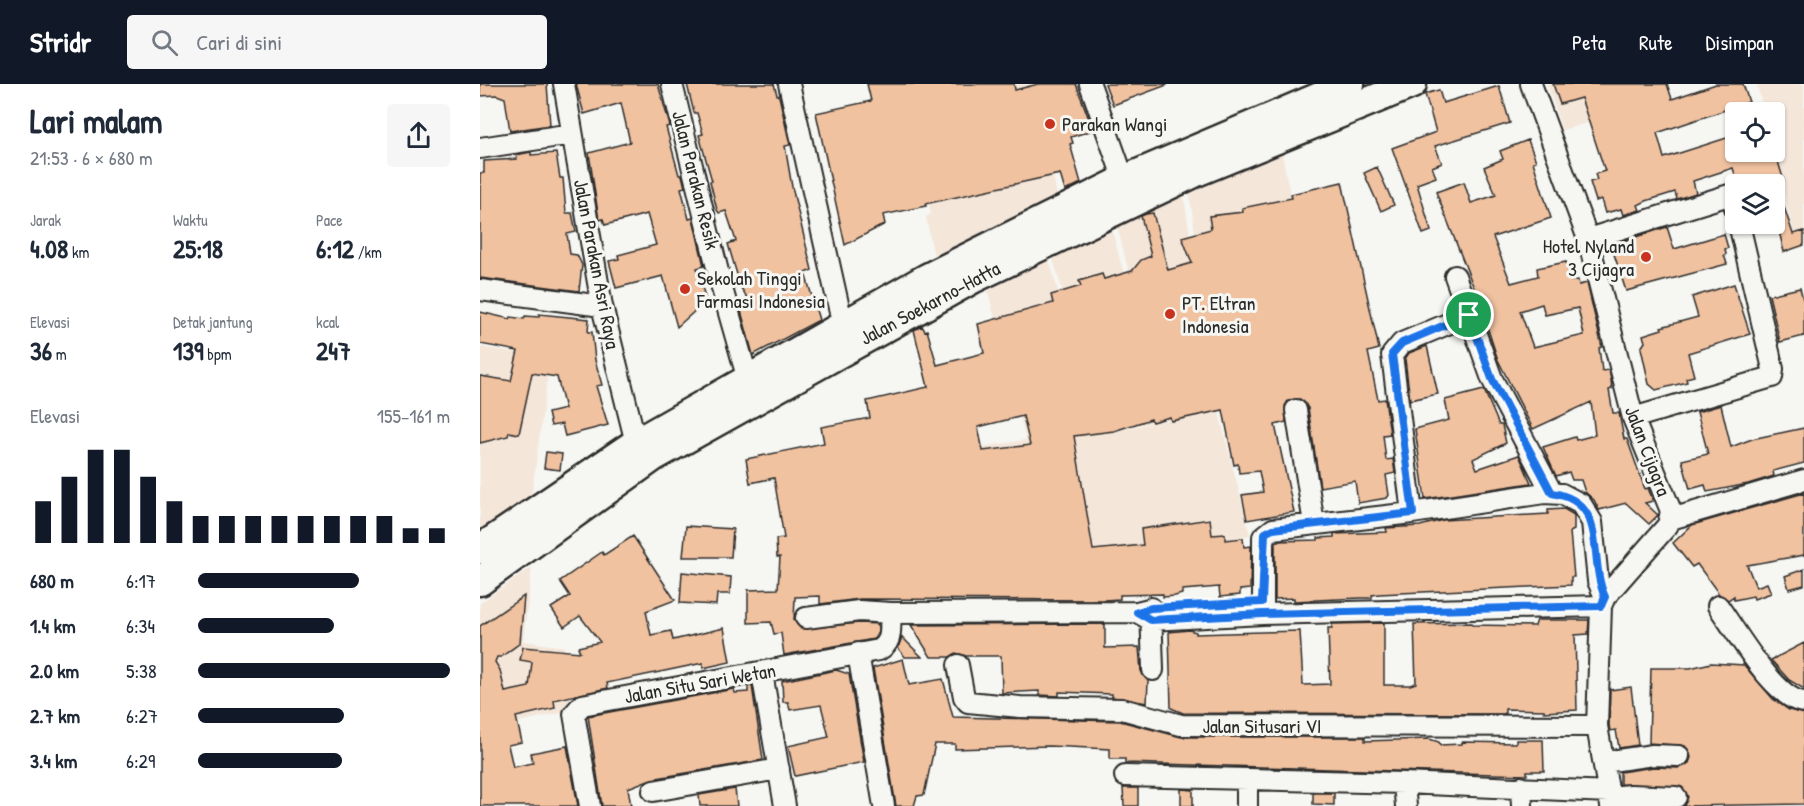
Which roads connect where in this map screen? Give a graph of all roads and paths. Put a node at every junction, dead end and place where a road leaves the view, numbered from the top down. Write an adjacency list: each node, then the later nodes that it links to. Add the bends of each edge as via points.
1 (564, 84): 8 (street, Jalan Parakan Asri Raya)
2 (672, 84): 19 (street, Jalan Parakan Resik)
3 (789, 84): 18 (street)
4 (1090, 84): 10 (street)
5 (1350, 84): 10 (highway, Jalan Soekarno-Hatta)
6 (1412, 84): 29 (highway, Jalan Soekarno-Hatta, via 1196,172 974,278 653,457)
7 (1531, 84): 13 (street, Jalan Cijagra)
8 (572, 134): 9 (street); 16 (street, Jalan Parakan Asri Raya)
9 (480, 148)
10 (1124, 180): 18 (highway, Jalan Soekarno-Hatta, via 976,252)
11 (1725, 196): 13 (street)
12 (1741, 234): 21 (street, via 1772,377)
13 (1588, 239): 21 (street, Jalan Cijagra)
14 (1455, 276): 17 (street)
15 (480, 290): 16 (street)
16 (602, 306): 22 (street, Jalan Parakan Asri Raya)
17 (1469, 315): 24 (street, via 1492,379); 25 (street, via 1402,343 1392,354)
18 (843, 326): 19 (highway, Jalan Soekarno-Hatta)
19 (748, 380): 22 (highway, Jalan Soekarno-Hatta)
20 (1296, 410): 26 (street)
21 (1633, 418): 27 (street, Jalan Cijagra, via 1671,511)
22 (636, 443): 28 (highway, Jalan Soekarno-Hatta)
23 (1804, 480): 27 (street)
24 (1552, 493): 25 (street); 30 (street, via 1574,499 1587,512 1594,532)
25 (1413, 513): 26 (street)
26 (1314, 524): 32 (street, via 1265,533)
27 (1661, 531): 30 (street)
28 (480, 549)
29 (480, 581)
30 (1603, 602): 32 (street); 41 (street)
31 (1718, 606): 40 (street, via 1777,687 1796,701)
32 (1263, 608): 34 (street)
33 (891, 613): 34 (street); 35 (street, via 859,611); 36 (street, Jalan Situ Sari Wetan, via 891,638 886,646)
34 (1146, 613): 38 (street)
35 (806, 618)
36 (858, 653): 39 (street, Jalan Situ Sari Wetan); 54 (street)
37 (958, 665): 41 (street, Jalan Situsari VI, via 964,697 969,702 1122,709 1181,725)
38 (1153, 670)
39 (762, 672): 44 (street); 52 (street, Jalan Situ Sari Wetan, via 582,705 574,714)
40 (1804, 702)
41 (1597, 726): 43 (street)
42 (1679, 756): 43 (street, via 1653,755)
43 (1604, 762): 51 (street)
44 (779, 769): 48 (street); 53 (street)
45 (1125, 776): 46 (street)
46 (1247, 780): 47 (street); 55 (street)
47 (1404, 783): 49 (street); 56 (street)
48 (653, 791)
49 (1522, 796): 51 (street)
50 (1676, 797): 51 (street)
51 (1610, 798)
52 (590, 806)
53 (785, 806)
54 (884, 806)
55 (1247, 806)
56 (1406, 806)

